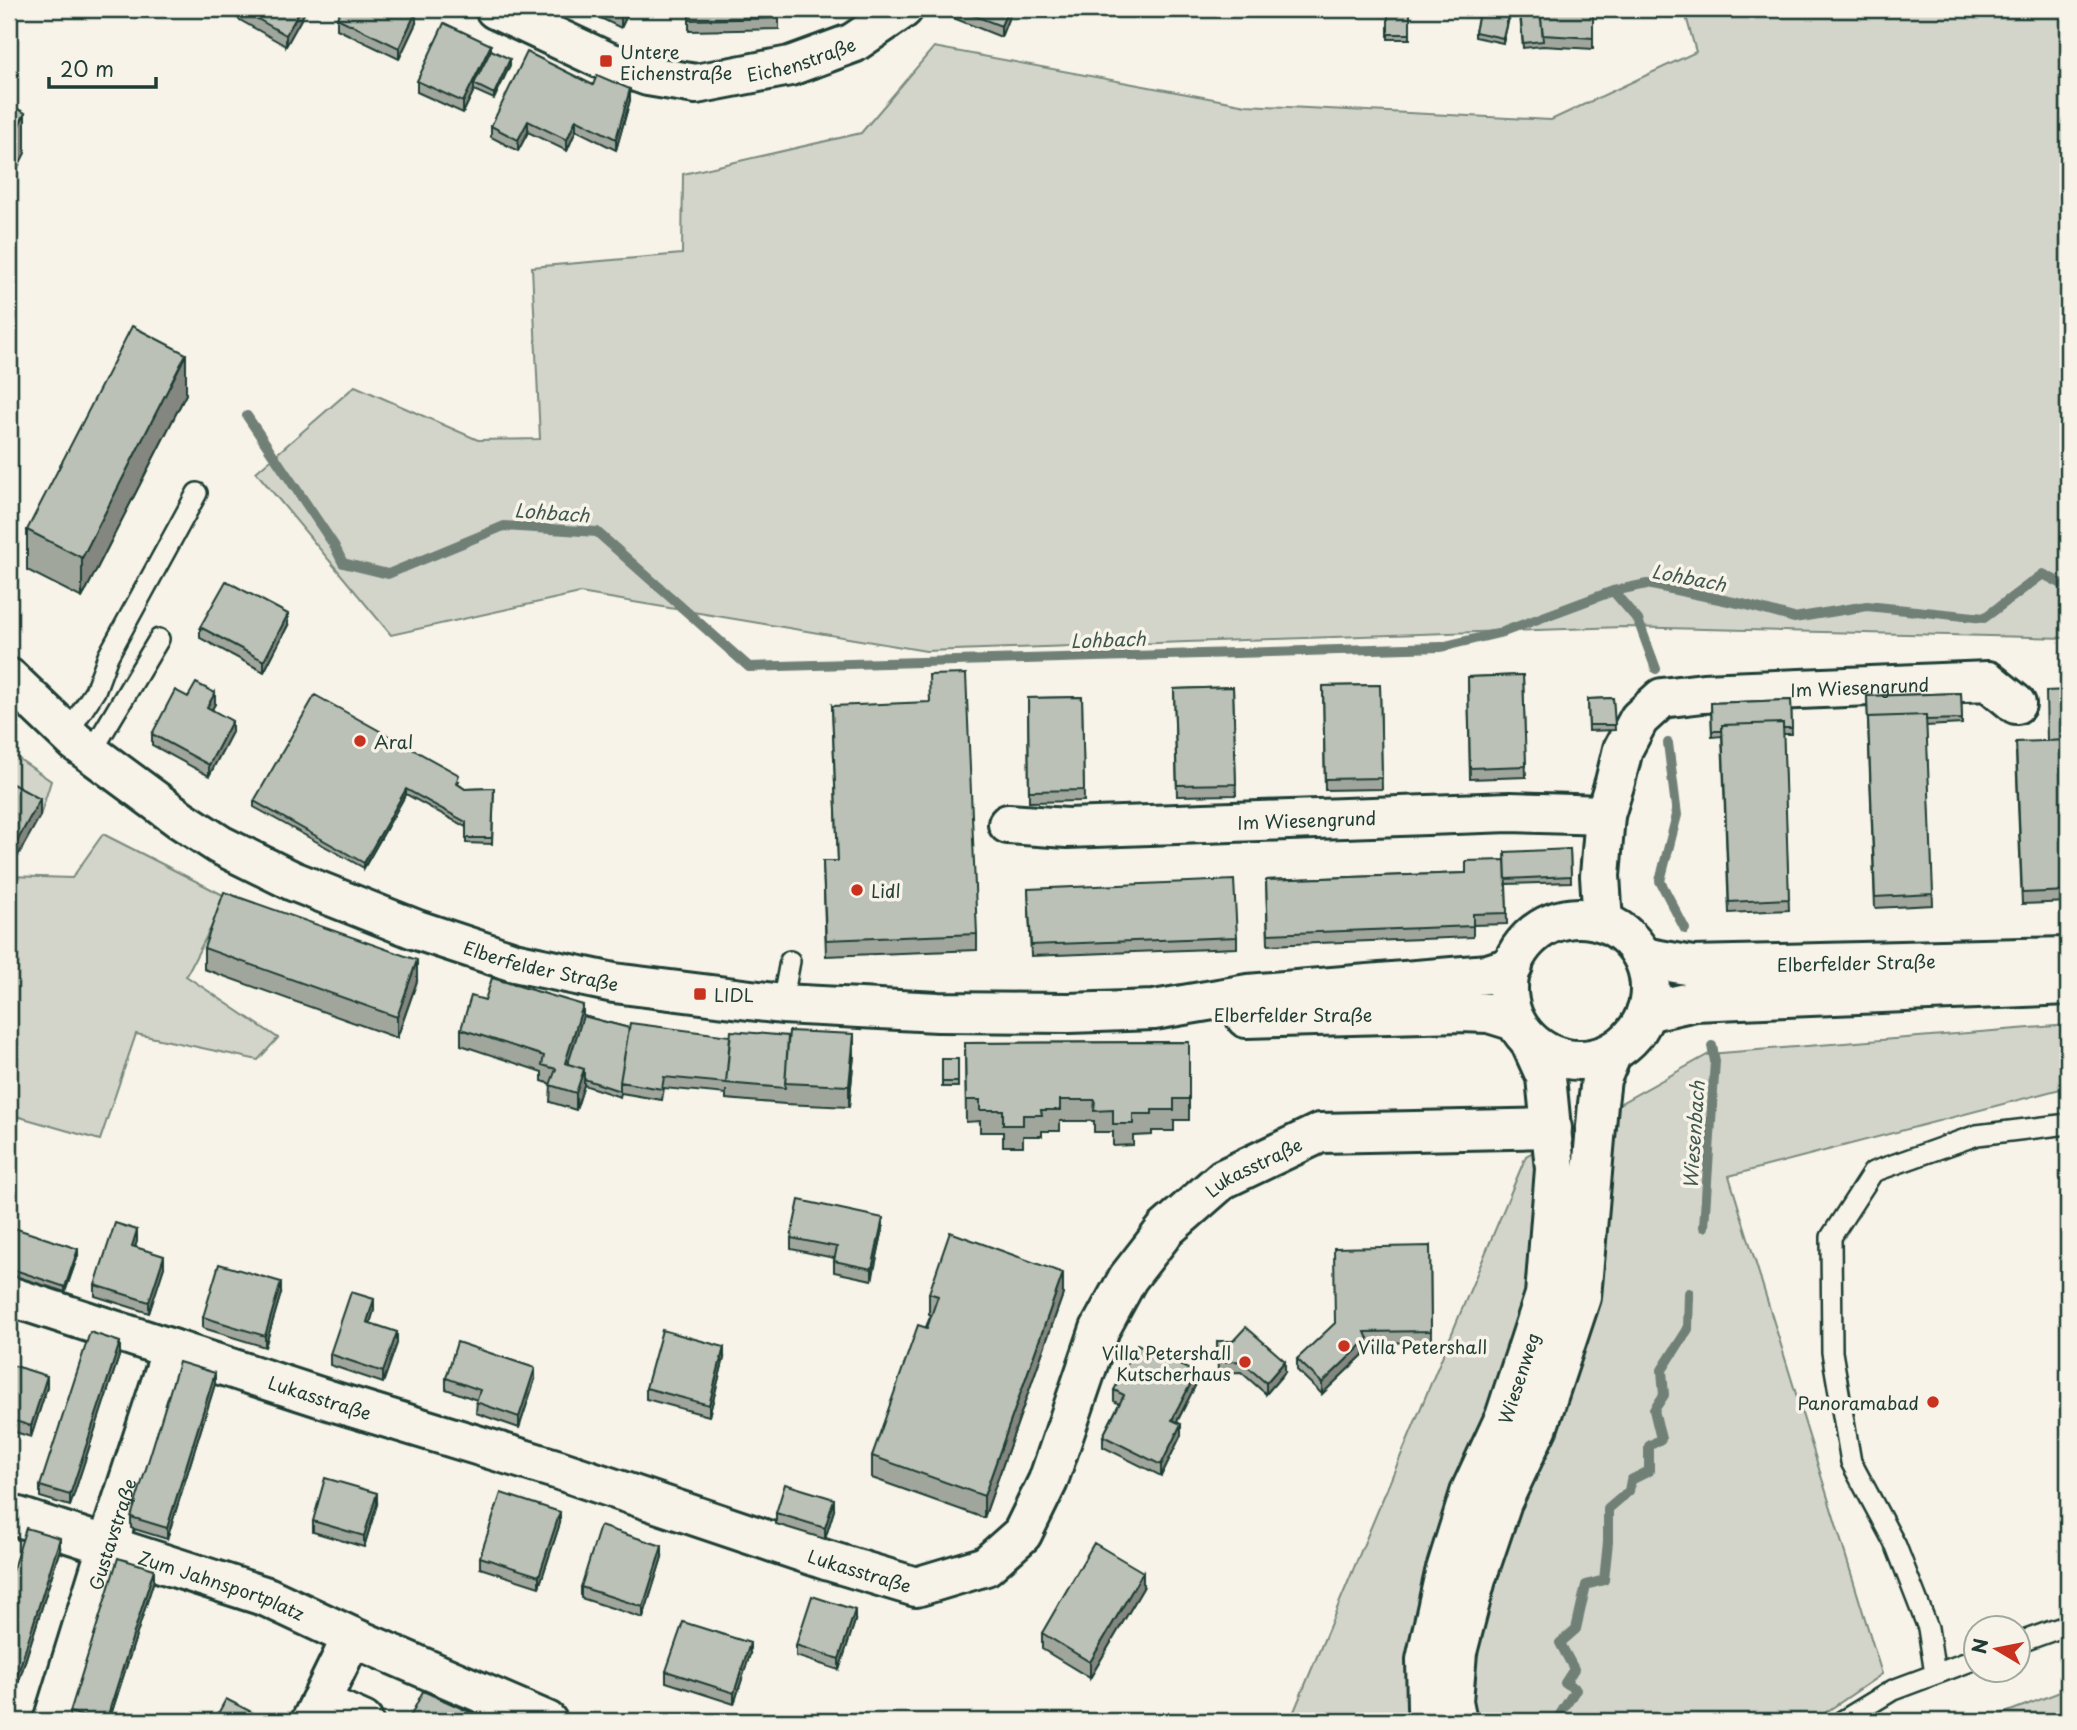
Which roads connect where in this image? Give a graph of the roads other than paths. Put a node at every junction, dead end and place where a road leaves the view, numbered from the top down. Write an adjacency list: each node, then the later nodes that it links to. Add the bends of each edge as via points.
1 (495, 9): 2 (street, Eichenstraße, via 606,61 648,76 696,84 790,66 853,43)
2 (903, 9)
3 (197, 493): 7 (lane, via 108,656)
4 (159, 639): 7 (lane)
5 (9, 678): 7 (street, Elberfelder Straße)
6 (2016, 704): 8 (street, Im Wiesengrund, via 1988,681 1661,698 1639,719 1623,749)
7 (79, 743): 16 (street, Elberfelder Straße, via 220,845 293,881 417,930 514,962 614,983)
8 (1605, 815): 9 (street, Im Wiesengrund, via 1510,812 1067,828); 10 (street, Im Wiesengrund, via 1600,876)
9 (1008, 824)
10 (1589, 919): 11 (street, via 1628,934); 14 (street, via 1548,925 1525,941)
11 (1643, 957): 12 (street, Elberfelder Straße, via 1692,966); 18 (street, via 1652,985)
12 (2068, 957)
13 (790, 961): 16 (lane)
14 (1513, 967): 17 (street, Elberfelder Straße, via 1488,974 1248,994); 19 (street, via 1507,994)
15 (2068, 985): 18 (street, Elberfelder Straße, via 1695,1001)
16 (782, 1003): 17 (street, Elberfelder Straße, via 938,1012)
17 (1154, 1010): 19 (street, Elberfelder Straße, via 1248,1018 1489,1013)
18 (1646, 1012): 20 (street, via 1634,1038)
19 (1523, 1032): 20 (street, via 1556,1057 1583,1062); 22 (street, Wiesenweg, via 1546,1077)
20 (1612, 1053): 33 (street, Wiesenweg, via 1601,1079 1581,1297 1538,1426 1502,1502)
21 (2068, 1124): 31 (lane, via 1977,1135 1872,1172 1831,1237 1832,1352 1851,1462 1896,1546 1928,1629)
22 (1552, 1128): 24 (street, Lukasstraße, via 1320,1133 1223,1179 1166,1229 1128,1278 1100,1329 1048,1480 1022,1534 986,1566 916,1587); 33 (street, Wiesenweg, via 1555,1169 1545,1295 1505,1416 1471,1490 1445,1573 1426,1660)
23 (9, 1296): 24 (street, Lukasstraße)
24 (172, 1349): 26 (street, Gustavstraße)
25 (9, 1514): 26 (street, Zum Jahnsportplatz)
26 (107, 1547): 28 (street, Zum Jahnsportplatz, via 267,1598); 34 (street, Gustavstraße)
27 (2068, 1625): 29 (lane)
28 (352, 1637): 32 (street); 36 (street, Zum Jahnsportplatz)
29 (2032, 1638)
30 (1962, 1664): 31 (lane)
31 (1935, 1674): 37 (lane, via 1893,1690)
32 (316, 1712): 35 (street)
33 (1434, 1714)
34 (53, 1721)
35 (363, 1721)
36 (547, 1721)
37 (1842, 1721)

